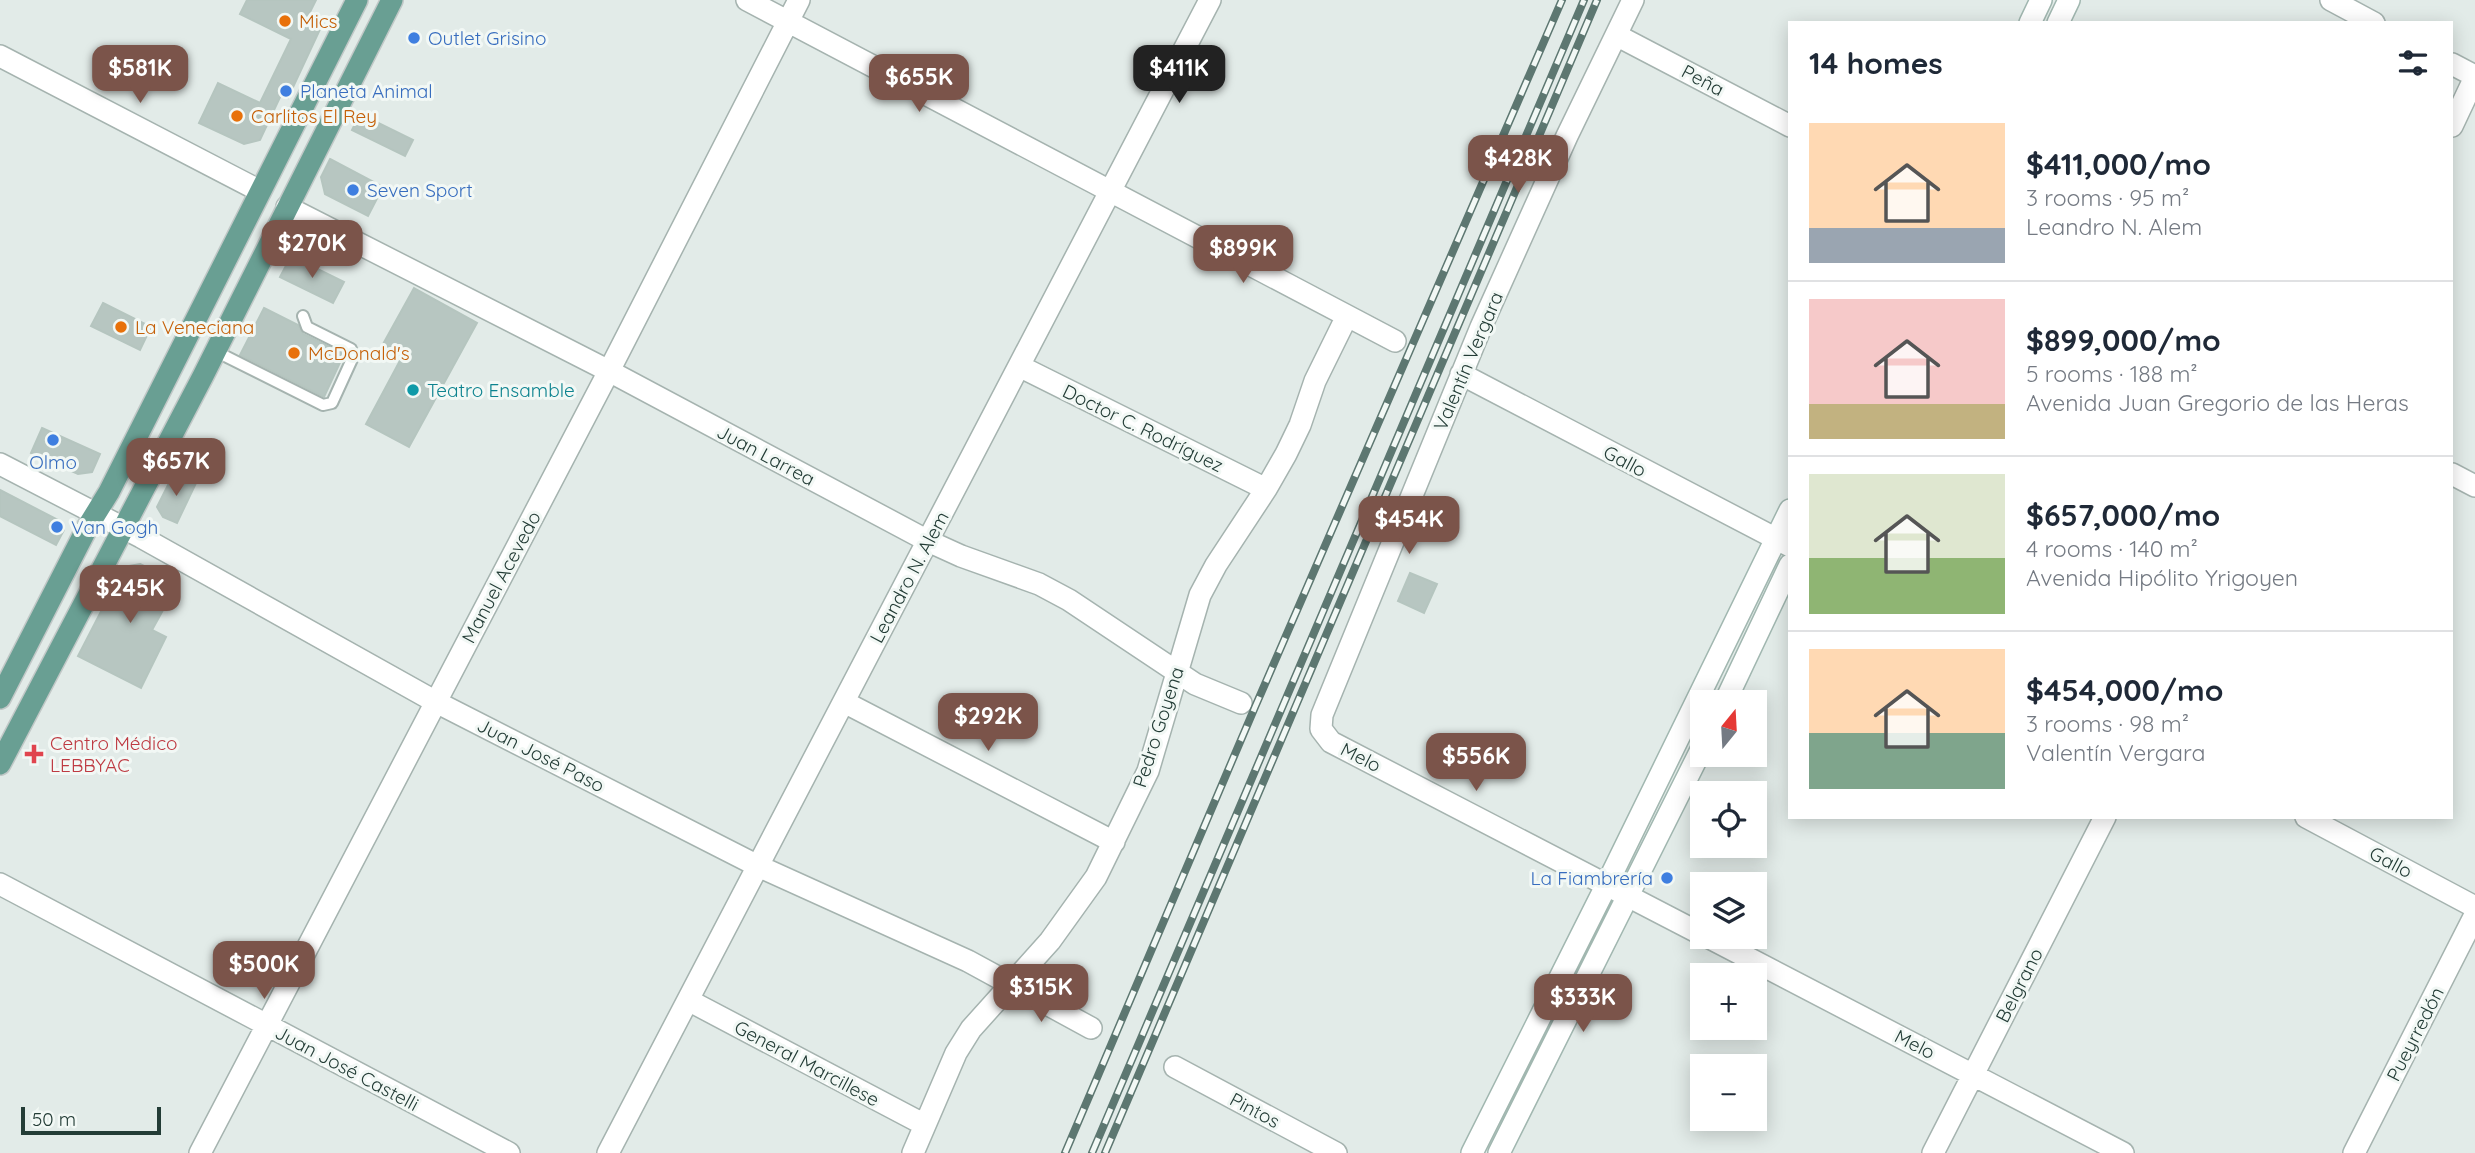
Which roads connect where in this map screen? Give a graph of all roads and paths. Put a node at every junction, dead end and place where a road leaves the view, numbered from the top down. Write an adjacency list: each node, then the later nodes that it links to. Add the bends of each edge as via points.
1 (357, 0): 20 (main road)
2 (392, 0): 22 (main road)
3 (747, 0): 13 (street)
4 (799, 0): 13 (street, Manuel Acevedo)
5 (1210, 0): 21 (street, Leandro N. Alem)
6 (1633, 0): 14 (street, Valentín Vergara)
7 (2041, 0): 10 (street)
8 (2069, 0): 11 (street)
9 (2331, 0): 12 (street)
10 (2031, 21)
11 (2059, 21)
12 (2370, 21)
13 (788, 22): 21 (street); 28 (street, Manuel Acevedo)
14 (1616, 35): 19 (street, Peña); 29 (street, Valentín Vergara)
15 (0, 56): 20 (street)
16 (2453, 65): 17 (street)
17 (2475, 77): 18 (street)
18 (2453, 124)
19 (1788, 125)
20 (260, 191): 34 (main road)
21 (1110, 191): 24 (street); 27 (street, Leandro N. Alem)
22 (288, 207): 26 (main road); 28 (street, Juan Larrea)
23 (303, 316): 26 (lane, via 307,327 351,349 353,357 332,403 323,405)
24 (1347, 316): 25 (street); 33 (street, Pedro Goyena, via 1315,381 1300,425)
25 (1395, 341)
26 (215, 351): 36 (main road)
27 (1019, 366): 33 (street, Doctor C. Rodríguez); 37 (street, Leandro N. Alem)
28 (609, 371): 37 (street, Juan Larrea); 43 (street, Manuel Acevedo)
29 (1461, 374): 38 (street, Gallo); 46 (street, Valentín Vergara, via 1322,715)
30 (0, 464): 34 (street, Juan José Paso)
31 (2453, 475): 32 (street)
32 (2475, 486)
33 (1266, 489): 40 (street, Pedro Goyena, via 1200,596)
34 (96, 513): 36 (street, Juan José Paso); 42 (main road)
35 (1788, 519): 38 (street)
36 (124, 528): 43 (street, Juan José Paso); 47 (main road)
37 (928, 541): 40 (street, Juan Larrea, via 1039,584); 44 (street, Leandro N. Alem)
38 (1783, 543): 54 (street)
39 (1788, 569): 41 (street)
40 (1177, 672): 45 (street, Juan Larrea); 51 (street, Pedro Goyena, via 1148,771)
41 (1731, 690)
42 (0, 698)
43 (436, 702): 52 (street, Juan José Paso); 62 (street, Manuel Acevedo)
44 (844, 702): 51 (street); 52 (street, Leandro N. Alem)
45 (1241, 703)
46 (1321, 729): 54 (street, Melo, via 1331,742)
47 (0, 764)
48 (1693, 767): 55 (street)
49 (2104, 819): 65 (street, Belgrano)
50 (2310, 819): 56 (street, Gallo)
51 (1114, 842): 60 (street, Pedro Goyena, via 1071,914)
52 (758, 866): 60 (street, Juan José Paso); 61 (street, Leandro N. Alem)
53 (0, 884): 62 (street, Juan José Castelli)
54 (1608, 884): 55 (street, Melo); 72 (street)
55 (1629, 897): 58 (street, Melo); 73 (street)
56 (2475, 907)
57 (2475, 915): 76 (street, Pueyrredón)
58 (1690, 928)
59 (1731, 949): 65 (street, Melo)
60 (1013, 984): 63 (street, Juan José Paso); 66 (street, Pedro Goyena, via 971,1029 956,1053)
61 (688, 1000): 66 (street, General Marcillese); 69 (street, Leandro N. Alem)
62 (267, 1026): 67 (street, Manuel Acevedo); 68 (street, Juan José Castelli)
63 (1091, 1028)
64 (1175, 1067): 71 (street, Pintos)
65 (1974, 1074): 74 (street, Belgrano); 75 (street, Melo)
66 (925, 1125): 70 (street, Pedro Goyena)
67 (200, 1153)
68 (509, 1153)
69 (608, 1153)
70 (913, 1153)
71 (1336, 1153)
72 (1472, 1153)
73 (1499, 1153)
74 (1933, 1153)
75 (2123, 1153)
76 (2354, 1153)

